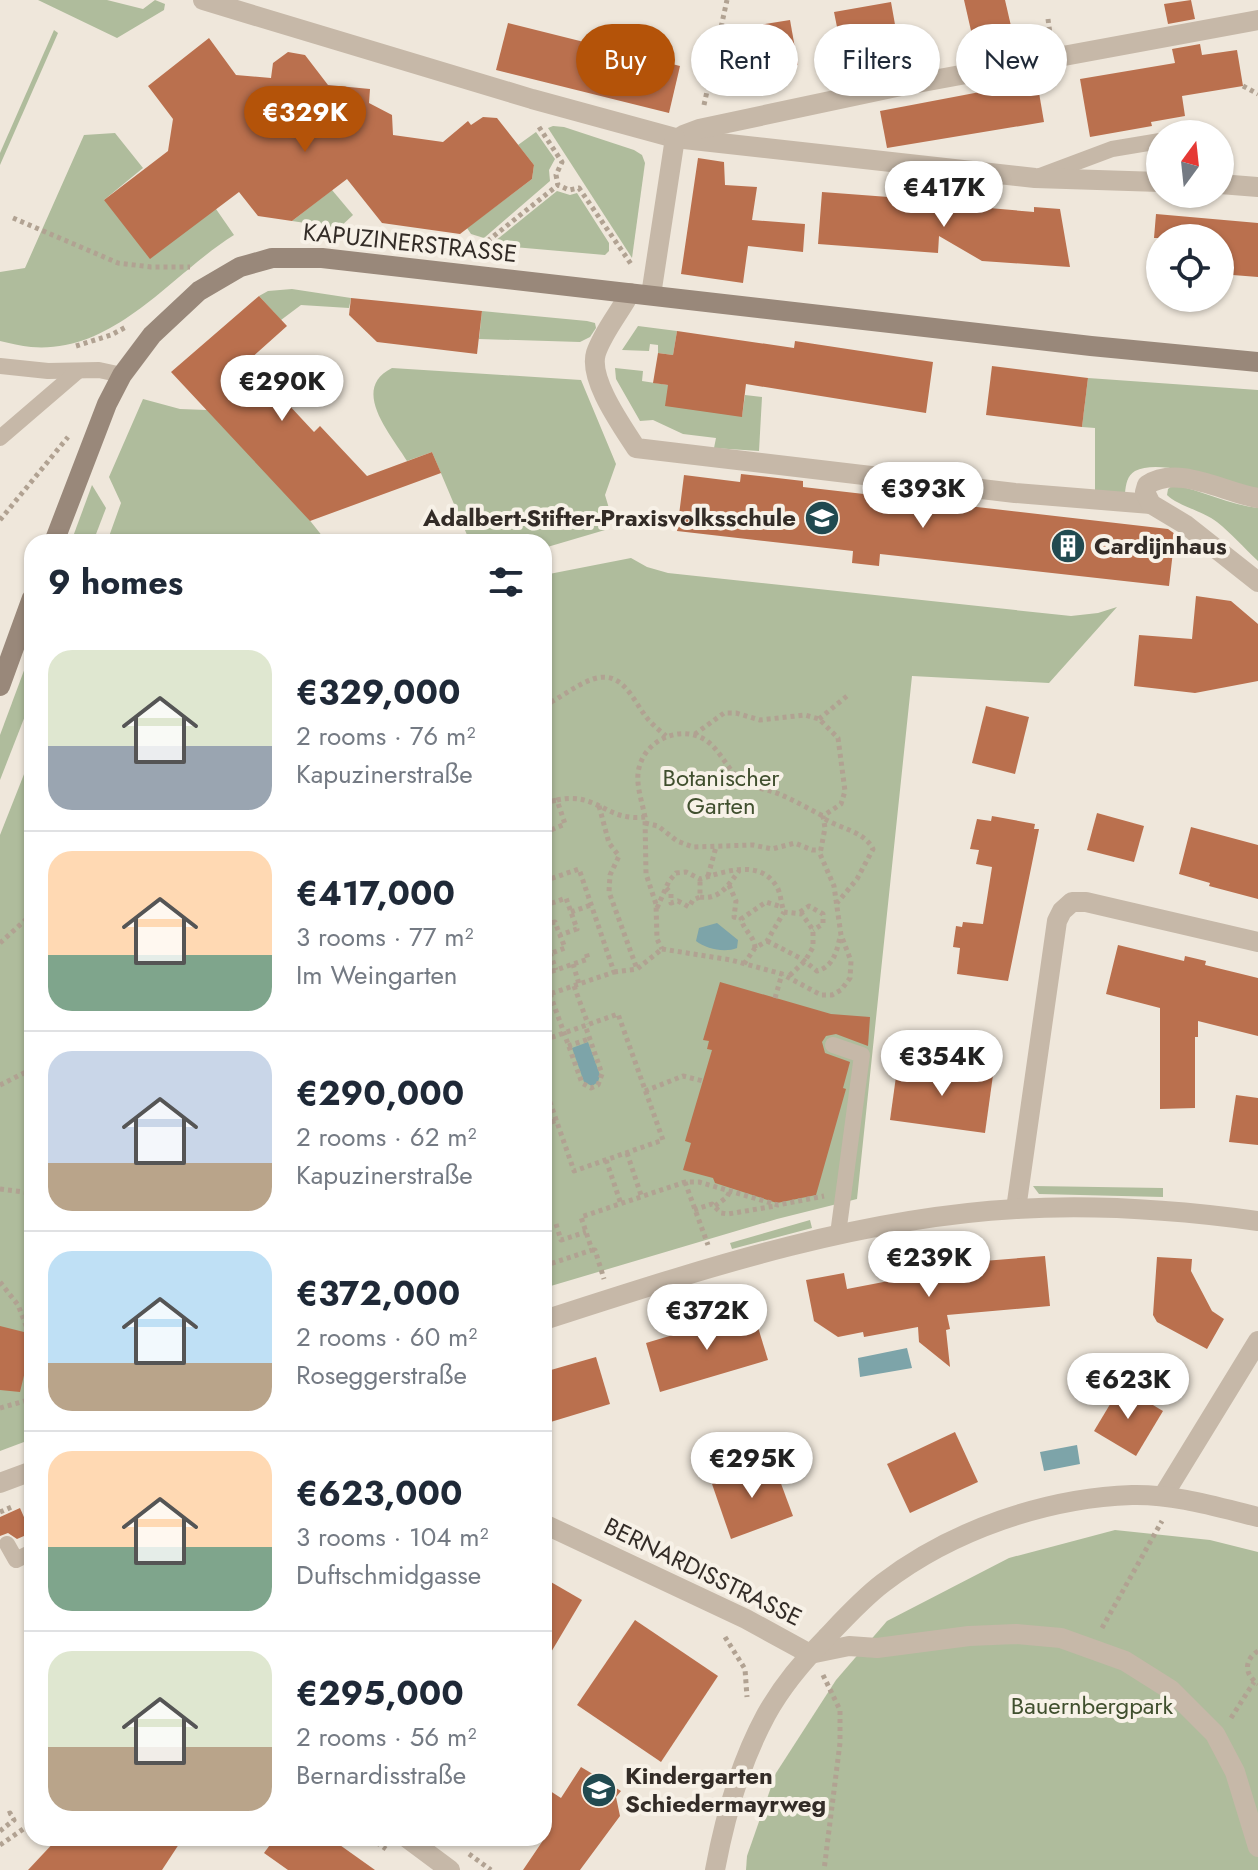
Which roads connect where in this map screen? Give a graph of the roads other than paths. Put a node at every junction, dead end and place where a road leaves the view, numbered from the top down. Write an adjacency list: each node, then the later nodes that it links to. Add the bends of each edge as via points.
1 (203, 0): 3 (street)
2 (1258, 20): 3 (street, via 901,86)
3 (675, 138): 5 (street); 10 (street)
4 (1146, 143): 5 (lane, via 1112,149)
5 (1035, 178): 6 (street)
6 (1146, 182)
7 (1234, 185): 8 (street)
8 (1258, 187)
9 (630, 293): 10 (street, KAPUZINERSTRASSE); 14 (street, KAPUZINERSTRASSE, via 322,258 272,258 240,267 199,291 152,335); 17 (street, via 599,347 594,372 636,448)
10 (651, 295): 11 (street, KAPUZINERSTRASSE)
11 (1258, 362)
12 (0, 366): 13 (lane)
13 (78, 371): 14 (lane); 15 (lane)
14 (122, 375): 18 (street, KAPUZINERSTRASSE)
15 (0, 438)
16 (1258, 498): 17 (street, via 1169,478 1147,485)
17 (1151, 504): 19 (street)
18 (57, 534)
19 (1258, 582)
20 (24, 620): 21 (street)
21 (0, 686)
22 (1258, 942): 24 (street, via 1086,902 1072,902 1062,911)
23 (833, 1045): 26 (lane, via 862,1055)
24 (1016, 1209): 25 (street, via 1122,1208); 26 (street)
25 (1258, 1221)
26 (838, 1234): 27 (street)
27 (552, 1318)
28 (1258, 1341): 31 (street)
29 (24, 1474): 30 (street)
30 (0, 1483)
31 (1163, 1496): 32 (street); 36 (street, via 1132,1495 1044,1508 967,1534 884,1582)
32 (1258, 1517)
33 (552, 1528): 36 (street, BERNARDISSTRASSE)
34 (7, 1544): 35 (lane, via 16,1560)
35 (24, 1556)
36 (810, 1654): 38 (street, BERNARDISSTRASSE, via 849,1646 877,1648 1016,1634 1061,1638 1125,1661 1182,1700 1215,1734 1235,1772); 40 (street, via 784,1685 747,1756 733,1791)
37 (418, 1846): 39 (street)
38 (1258, 1847)
39 (450, 1870)
40 (715, 1870)

